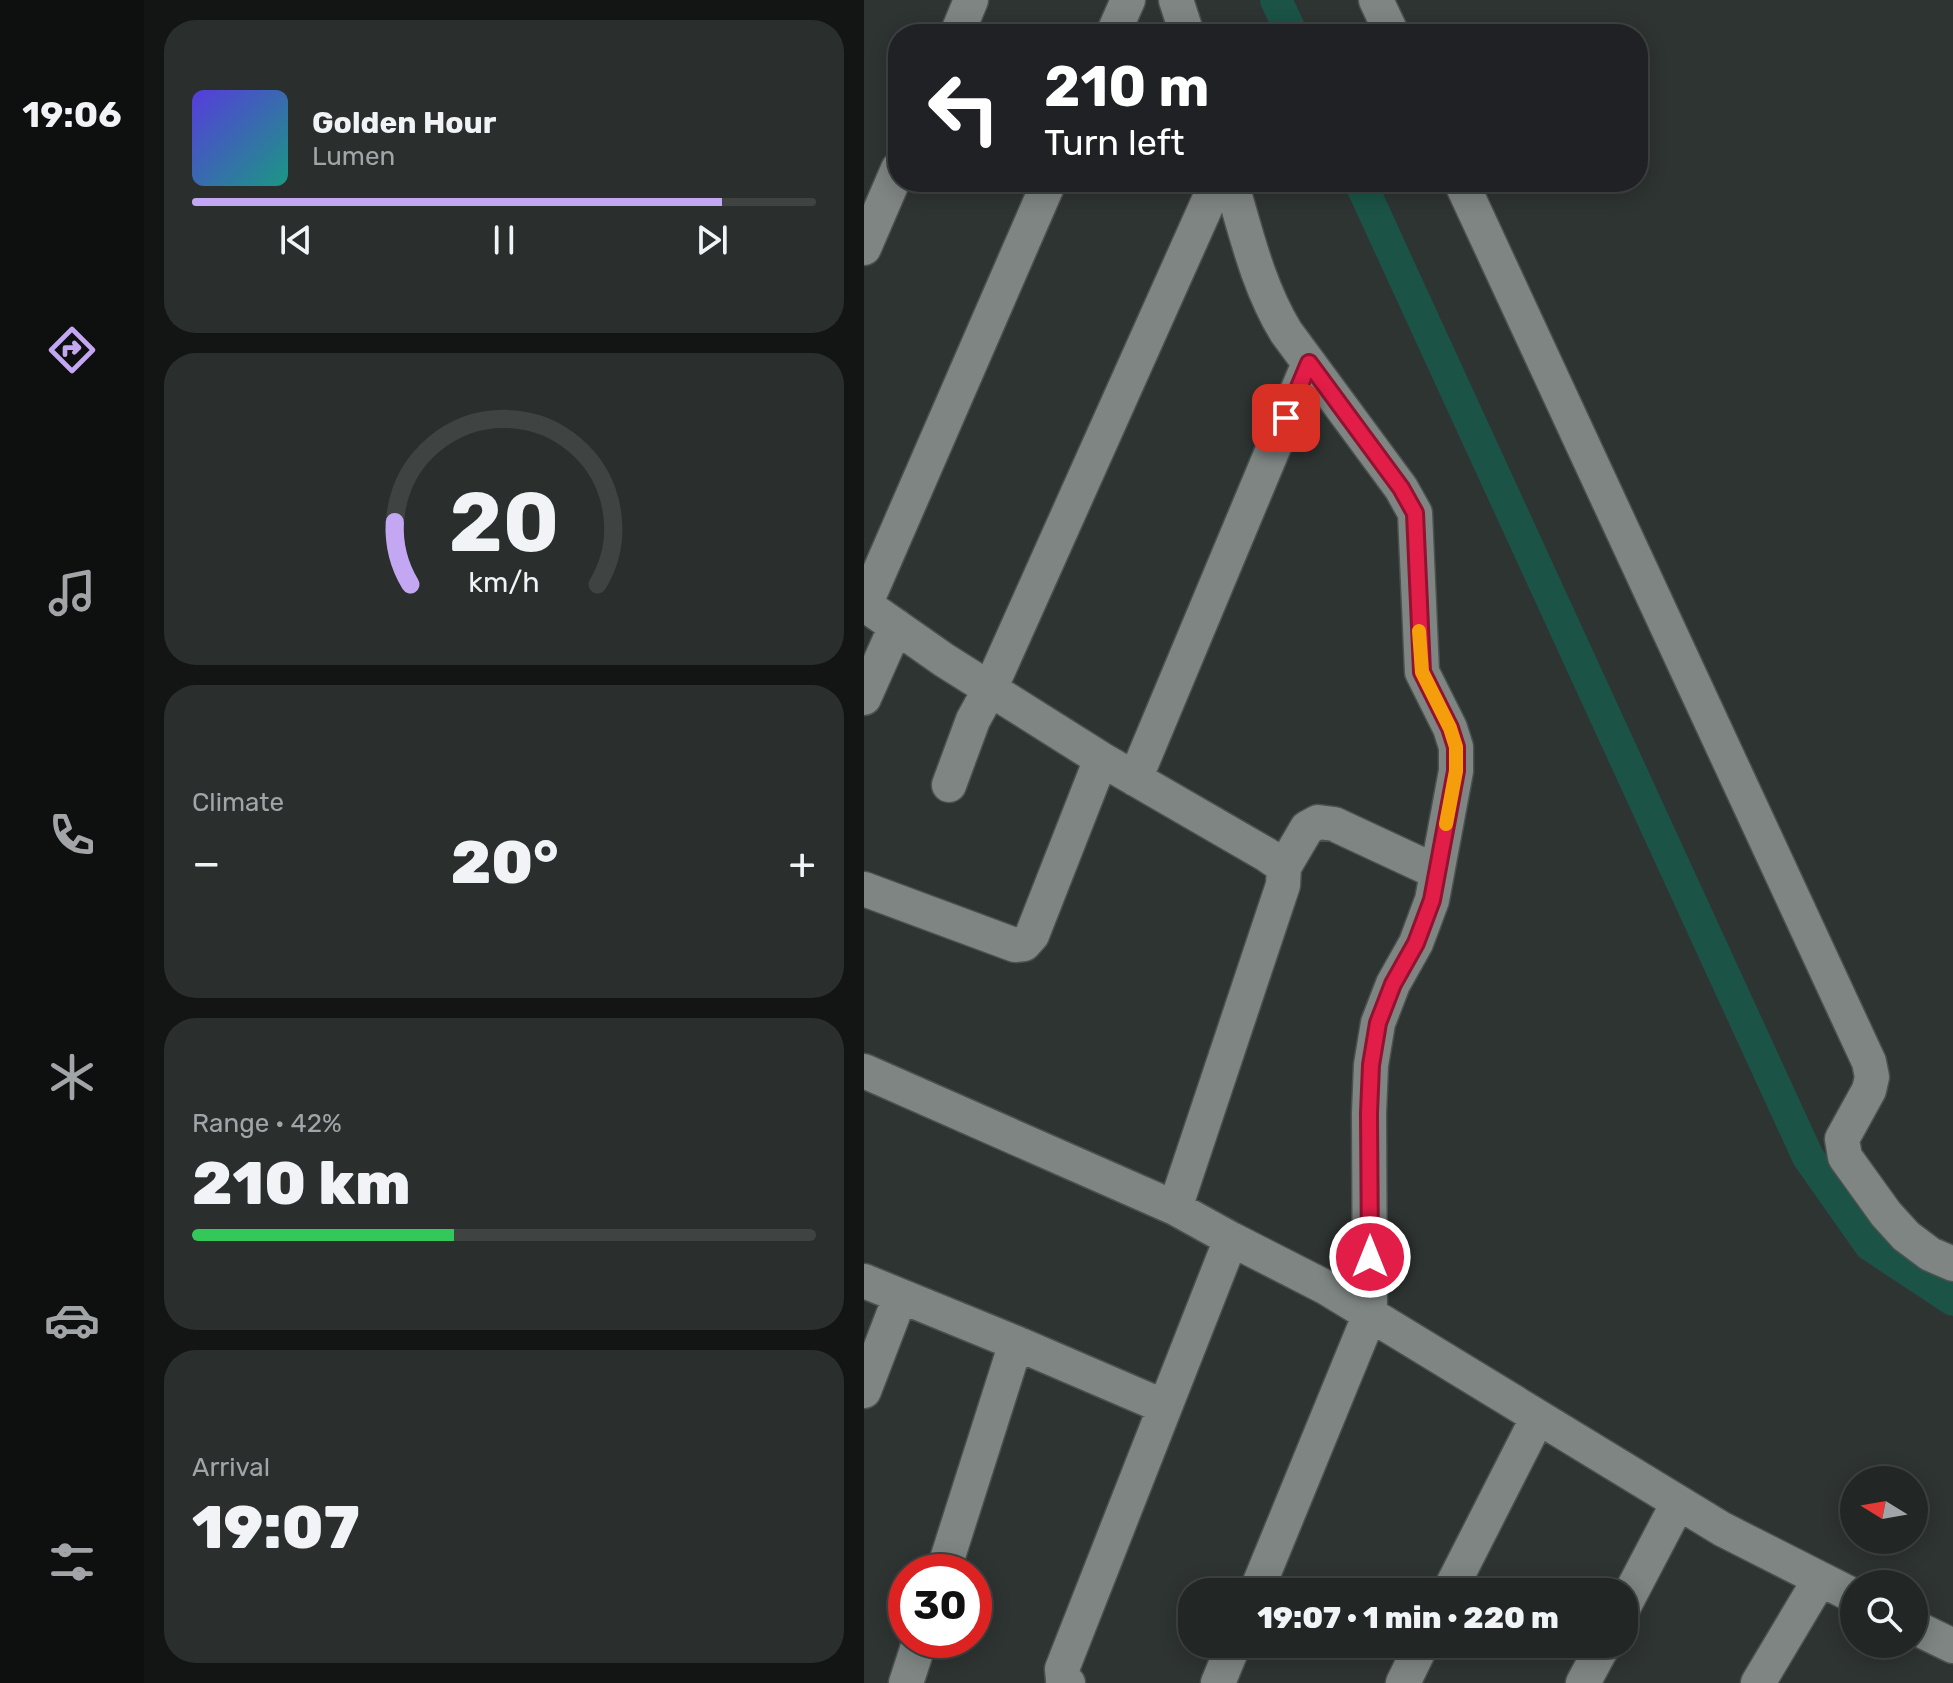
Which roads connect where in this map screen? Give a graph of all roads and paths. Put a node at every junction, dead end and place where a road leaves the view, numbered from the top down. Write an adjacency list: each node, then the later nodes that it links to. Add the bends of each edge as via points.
1 (971, 0): 5 (street)
2 (1128, 0): 6 (street)
3 (1176, 0): 7 (street)
4 (1376, 0): 8 (street)
5 (961, 24)
6 (1117, 24)
7 (1184, 24)
8 (1387, 24)
9 (888, 192): 14 (street)
10 (1045, 192): 16 (street)
11 (1213, 192): 18 (street)
12 (1234, 192): 15 (street, via 1272,309)
13 (1466, 192): 29 (street, via 1869,1062 1869,1090 1842,1139 1845,1157 1906,1236)
14 (864, 248)
15 (1309, 363): 21 (street); 24 (street, via 1415,513 1422,672 1456,747)
16 (865, 605): 17 (street)
17 (896, 626): 18 (street); 19 (street)
18 (990, 689): 20 (street); 22 (street)
19 (864, 698)
20 (1101, 759): 21 (street); 25 (street, via 1024,944)
21 (1135, 779): 23 (street)
22 (949, 785)
23 (1284, 867): 24 (street, via 1307,828 1318,822 1334,824); 27 (street, via 1283,885)
24 (1437, 872): 32 (street, via 1416,943 1378,1023 1371,1065)
25 (864, 889)
26 (864, 1071): 27 (street)
27 (1175, 1208): 28 (street)
28 (1231, 1239): 32 (street); 35 (street)
29 (1953, 1264)
30 (864, 1281): 31 (street)
31 (900, 1297): 33 (street); 34 (street)
32 (1370, 1314): 36 (street); 39 (street)
33 (1016, 1343): 35 (street); 38 (street)
34 (864, 1391)
35 (1165, 1407): 51 (street, via 1062,1669)
36 (1538, 1417): 37 (street); 40 (street)
37 (1678, 1503): 41 (street); 42 (street)
38 (949, 1554)
39 (1262, 1578)
40 (1456, 1578)
41 (1638, 1579)
42 (1820, 1579): 43 (street); 55 (street)
43 (1840, 1589)
44 (1928, 1634): 45 (street)
45 (1953, 1646)
46 (914, 1658): 50 (street)
47 (1228, 1658): 52 (street)
48 (1415, 1658): 53 (street)
49 (1596, 1658): 54 (street)
50 (906, 1683)
51 (1068, 1683)
52 (1218, 1683)
53 (1403, 1683)
54 (1583, 1683)
55 (1758, 1683)

